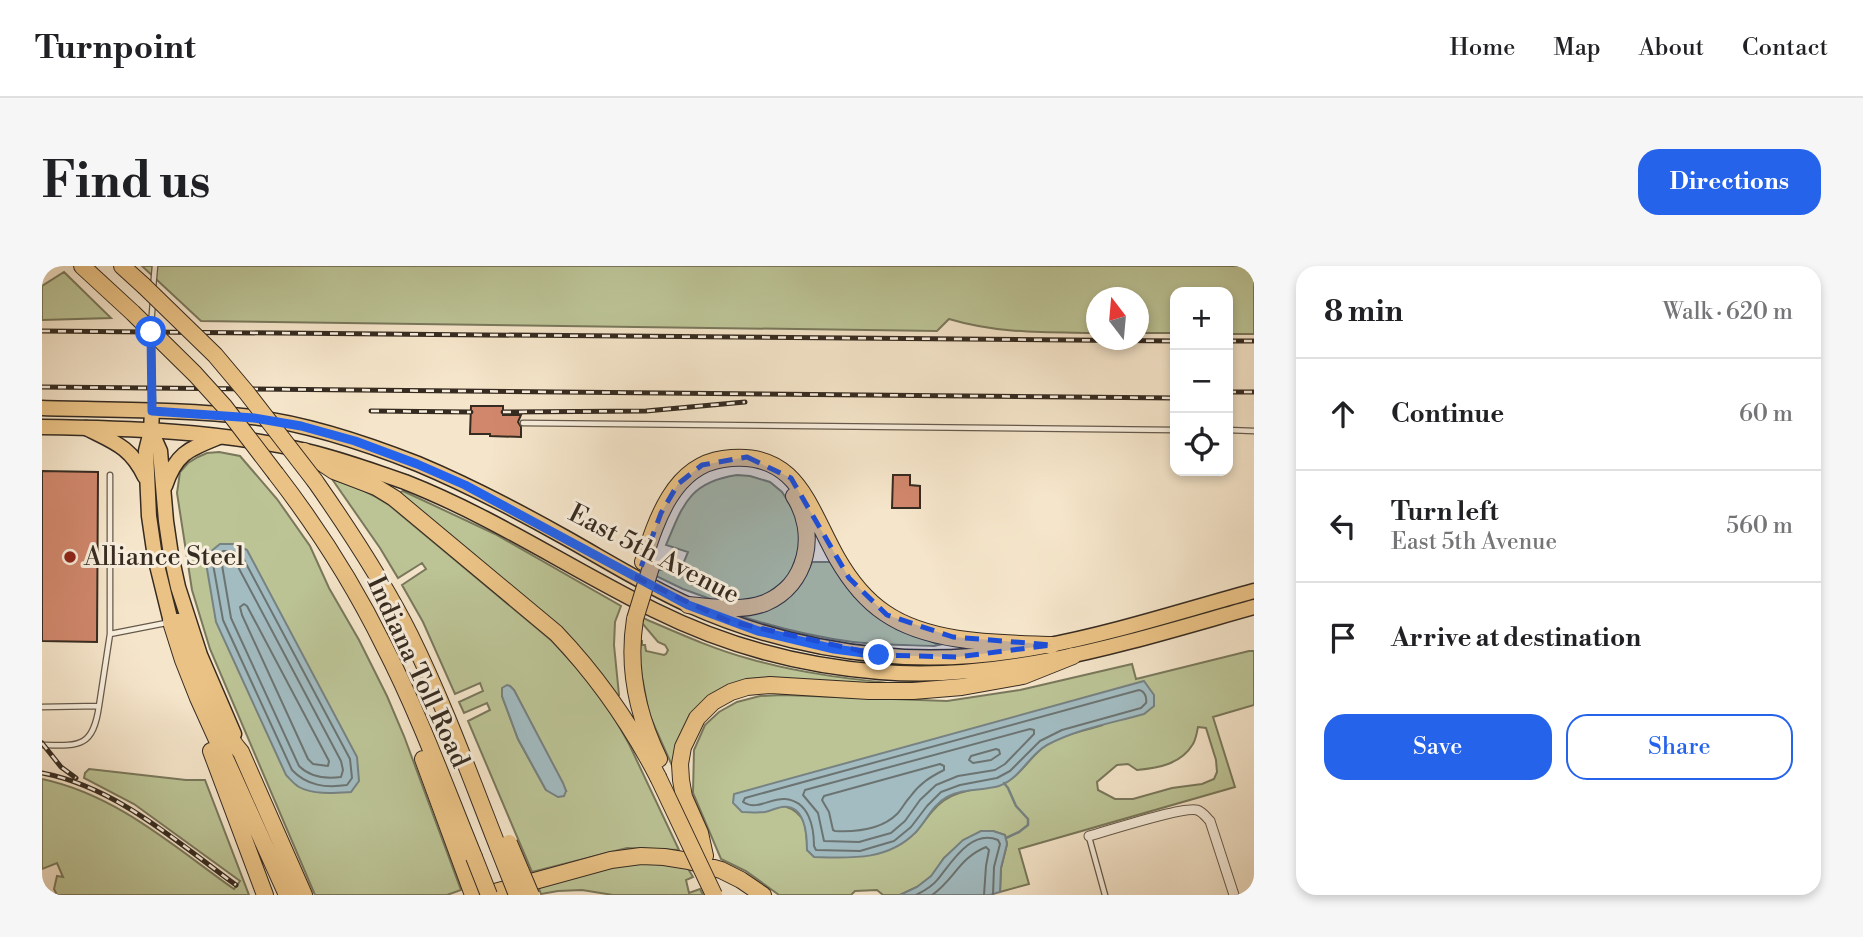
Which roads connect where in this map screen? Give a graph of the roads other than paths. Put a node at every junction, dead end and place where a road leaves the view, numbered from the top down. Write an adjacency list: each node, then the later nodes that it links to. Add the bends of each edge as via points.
1 (82, 266): 36 (highway, Indiana Toll Road, bridge, via 224,406 305,513 384,645 408,696)
2 (122, 266): 35 (highway, Indiana Toll Road, bridge, via 215,355 357,542 410,635)
3 (155, 266): 5 (lane)
4 (42, 408): 5 (main road, East 5th Avenue)
5 (152, 411): 12 (main road); 20 (main road, East 5th Avenue, via 301,426 405,459 489,498)
6 (523, 423): 9 (lane)
7 (42, 427): 8 (main road, East 5th Avenue)
8 (86, 428): 12 (main road, East 5th Avenue); 16 (main road, via 129,452)
9 (1170, 430)
10 (1233, 430): 11 (lane)
11 (1254, 430)
12 (151, 431): 13 (main road, East 5th Avenue); 16 (main road); 17 (main road, via 160,451)
13 (219, 437): 14 (main road, East 5th Avenue); 17 (main road, via 188,449 170,472)
14 (304, 450): 26 (main road, East 5th Avenue, via 454,503 655,611 754,649 831,666 921,674 1008,668); 32 (highway, via 334,471 394,498 556,633 600,683)
15 (110, 475): 24 (lane)
16 (146, 479): 23 (main road, via 155,557)
17 (163, 491): 31 (main road, via 178,587 200,655)
18 (647, 564): 20 (highway, via 685,491 702,477 720,469 748,468 784,485 801,507 808,537 801,570 791,585 765,603 748,607); 22 (highway, bridge); 25 (highway, via 661,513 678,484 717,459 747,457 779,468 791,478 810,503 849,578 887,615 953,637)
19 (1254, 591): 25 (main road, East 5th Avenue)
20 (688, 605): 25 (main road, East 5th Avenue, via 758,631 879,655 957,657)
21 (1254, 607): 26 (main road, East 5th Avenue)
22 (631, 617): 32 (highway, via 623,648 626,693); 33 (highway, via 631,656 640,712)
23 (171, 622): 24 (lane); 27 (highway); 31 (highway, via 179,622 183,628 229,738)
24 (110, 634): 28 (lane)
25 (1052, 645)
26 (1073, 656): 33 (highway, via 1023,676 962,687 869,691 747,687 713,702 697,718)
27 (198, 698): 37 (highway, via 204,729); 38 (highway)
28 (99, 706): 29 (lane); 30 (lane, via 93,733 86,740 71,746)
29 (42, 707)
30 (42, 745)
31 (241, 752): 39 (highway)
32 (646, 754): 33 (highway)
33 (668, 771): 45 (highway, bridge); 46 (highway, via 681,780 705,856)
34 (1089, 836): 48 (lane); 49 (street, via 1195,809 1210,821)
35 (503, 845): 43 (highway, Indiana Toll Road, bridge); 44 (highway, bridge)
36 (468, 860): 40 (highway); 42 (highway, Indiana Toll Road, bridge)
37 (262, 887)
38 (287, 895)
39 (304, 895)
40 (472, 895)
41 (484, 895): 47 (highway, via 641,856 721,870)
42 (489, 895)
43 (517, 895)
44 (531, 895)
45 (714, 895)
46 (723, 895)
47 (763, 895)
48 (1105, 895)
49 (1234, 895)

